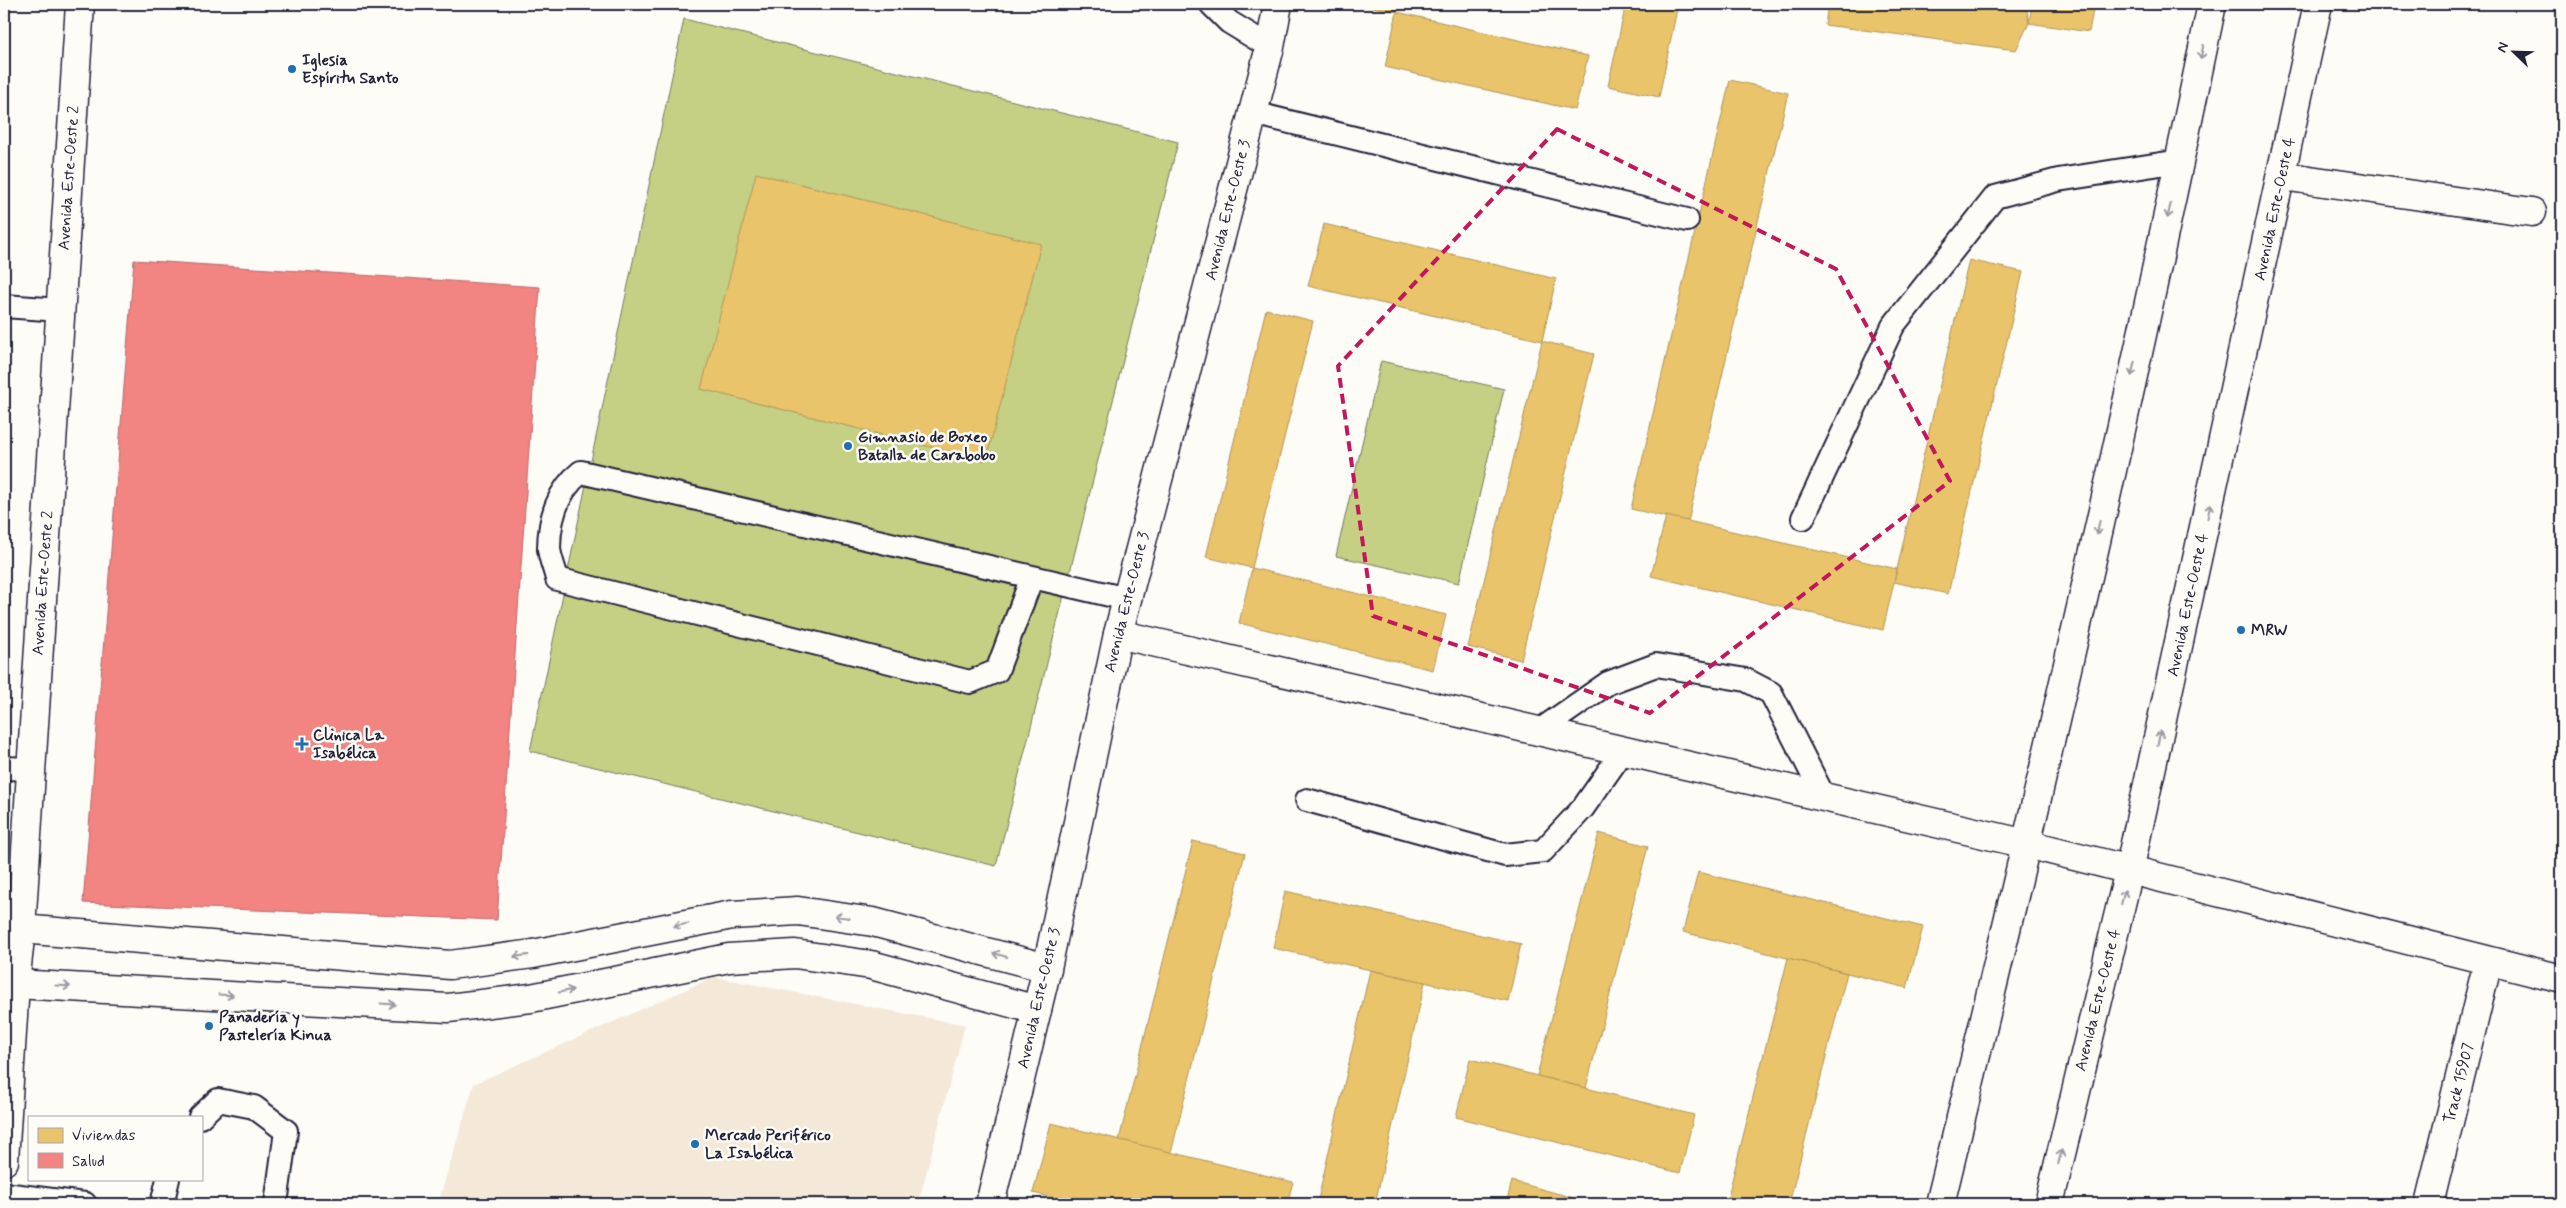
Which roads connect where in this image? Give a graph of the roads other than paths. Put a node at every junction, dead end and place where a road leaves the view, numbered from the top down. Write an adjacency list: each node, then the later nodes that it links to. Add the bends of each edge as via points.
1 (80, 4): 13 (street, Avenida Este-Oeste 2)
2 (1211, 4): 6 (lane, via 1229,22)
3 (1278, 4): 6 (street, Avenida Este-Oeste 3)
4 (2212, 4): 8 (street, one-way to 8)
5 (2318, 4): 9 (street, Avenida Este-Oeste 4)
6 (1270, 48): 7 (street, Avenida Este-Oeste 3)
7 (1252, 113): 11 (lane); 16 (street, Avenida Este-Oeste 3)
8 (2180, 161): 14 (lane, via 2058,180 1995,197 1893,326); 24 (street, one-way to 24)
9 (2282, 176): 10 (street); 25 (street, Avenida Este-Oeste 4, one-way to 9)
10 (2532, 212)
11 (1687, 220)
12 (4, 306): 13 (lane)
13 (60, 310): 21 (street, Avenida Este-Oeste 2)
14 (1803, 518)
15 (1032, 577): 15 (lane, via 581,472 567,483 555,507 549,550 557,579 970,682 997,671); 16 (lane)
16 (1127, 599): 17 (street, Avenida Este-Oeste 3)
17 (1118, 634): 18 (street); 28 (street, Avenida Este-Oeste 3)
18 (1539, 731): 19 (street); 22 (lane, via 1608,683 1656,665 1746,680 1771,693)
19 (1623, 751): 22 (street); 23 (lane, via 1583,808 1543,851 1505,855)
20 (4, 768): 21 (lane)
21 (31, 769): 26 (street, Avenida Este-Oeste 2)
22 (1824, 797): 24 (street)
23 (1307, 800)
24 (2028, 844): 25 (street); 40 (street)
25 (2129, 871): 27 (street); 41 (street, Avenida Este-Oeste 4, one-way to 25)
26 (21, 929): 28 (street, one-way to 26, via 873,922 798,911 732,915 533,954 450,965); 30 (street, Avenida Este-Oeste 2)
27 (2488, 962): 29 (street); 42 (street, Track 15907)
28 (1047, 968): 31 (street, Avenida Este-Oeste 3)
29 (2562, 979)
30 (15, 984): 31 (street, one-way to 31, via 448,1008 531,998 729,958 795,954 871,965); 33 (street, Avenida Este-Oeste 2)
31 (1037, 1010): 39 (street, Avenida Este-Oeste 3)
32 (201, 1116): 38 (lane, via 218,1100 254,1107 286,1131)
33 (4, 1161)
34 (168, 1180): 37 (lane)
35 (4, 1194): 36 (lane)
36 (85, 1204)
37 (162, 1204)
38 (276, 1204)
39 (990, 1204)
40 (1940, 1204)
41 (2049, 1204)
42 (2429, 1204)

